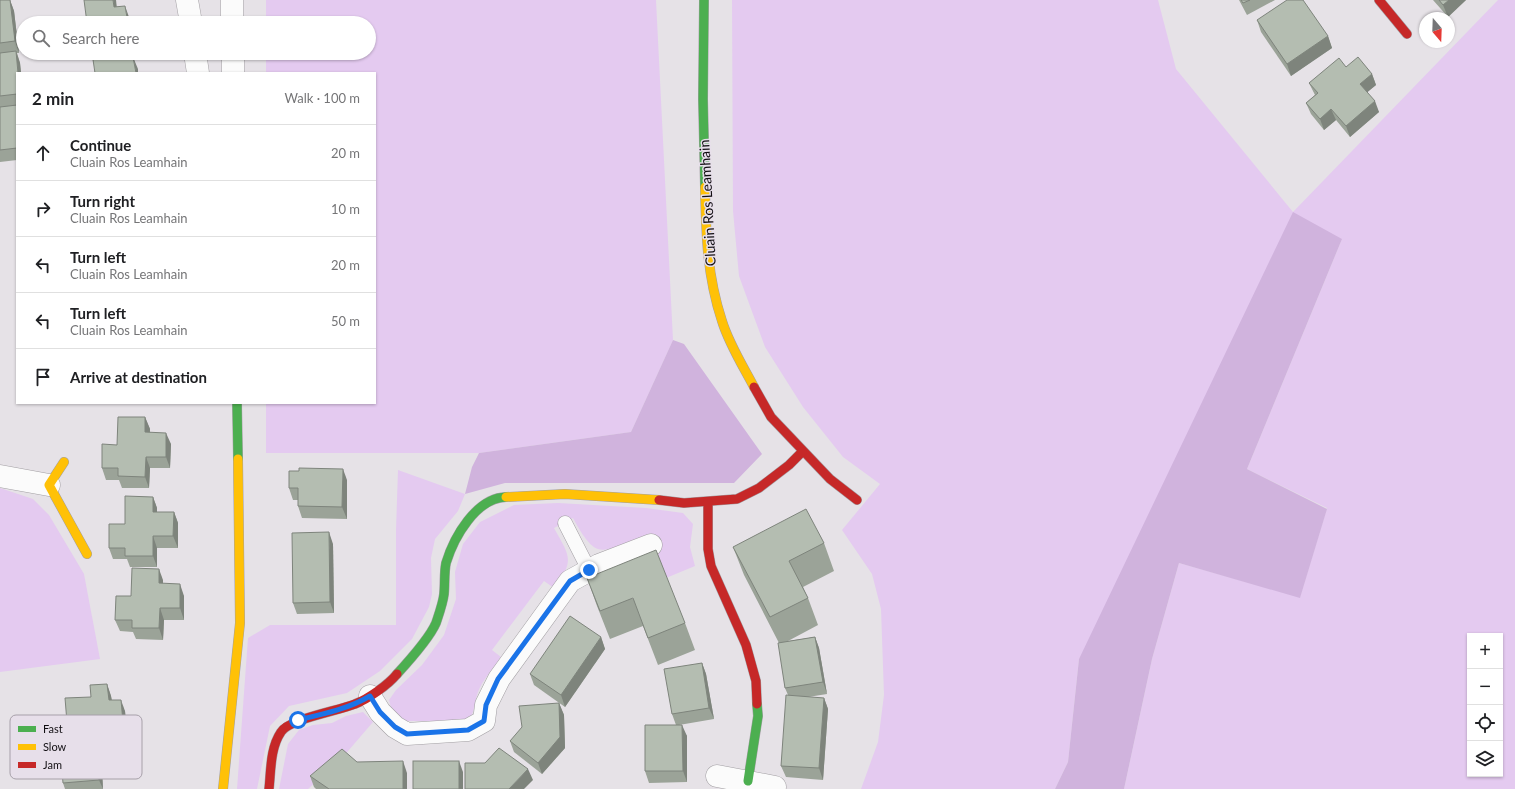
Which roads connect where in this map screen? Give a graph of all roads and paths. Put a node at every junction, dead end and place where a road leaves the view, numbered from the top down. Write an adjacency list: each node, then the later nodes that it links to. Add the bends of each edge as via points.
1 (187, 0): 5 (street)
2 (232, 0): 6 (street)
3 (704, 0): 13 (street, Cluain Ros Leamhain, via 706,245 712,285 722,322 742,365 771,417)
4 (1378, 0): 7 (street)
5 (190, 16)
6 (232, 16)
7 (1407, 34)
8 (196, 60): 10 (street)
9 (233, 60): 11 (street)
10 (198, 72)
11 (233, 72)
12 (237, 404): 27 (street, via 240,623)
13 (802, 452): 17 (street, Cluain Ros Leamhain); 18 (street, via 760,488 737,499)
14 (64, 462): 16 (street)
15 (0, 476): 16 (street)
16 (49, 485): 21 (street)
17 (857, 500)
18 (708, 502): 23 (street, via 684,503 566,494 500,497 478,509 459,533 446,564 444,596 435,625 396,676); 25 (street, via 708,550 711,566 746,645 756,681 758,716)
19 (565, 522): 22 (lane)
20 (651, 545): 22 (street)
21 (87, 554)
22 (589, 570): 23 (street, via 570,581 498,679 486,705 484,721 468,730 407,734 395,727 380,712)
23 (370, 696): 28 (street, via 356,704 298,720 281,731 273,752)
24 (717, 776): 25 (street)
25 (748, 781): 26 (street)
26 (775, 787)
27 (223, 789)
28 (269, 789)

